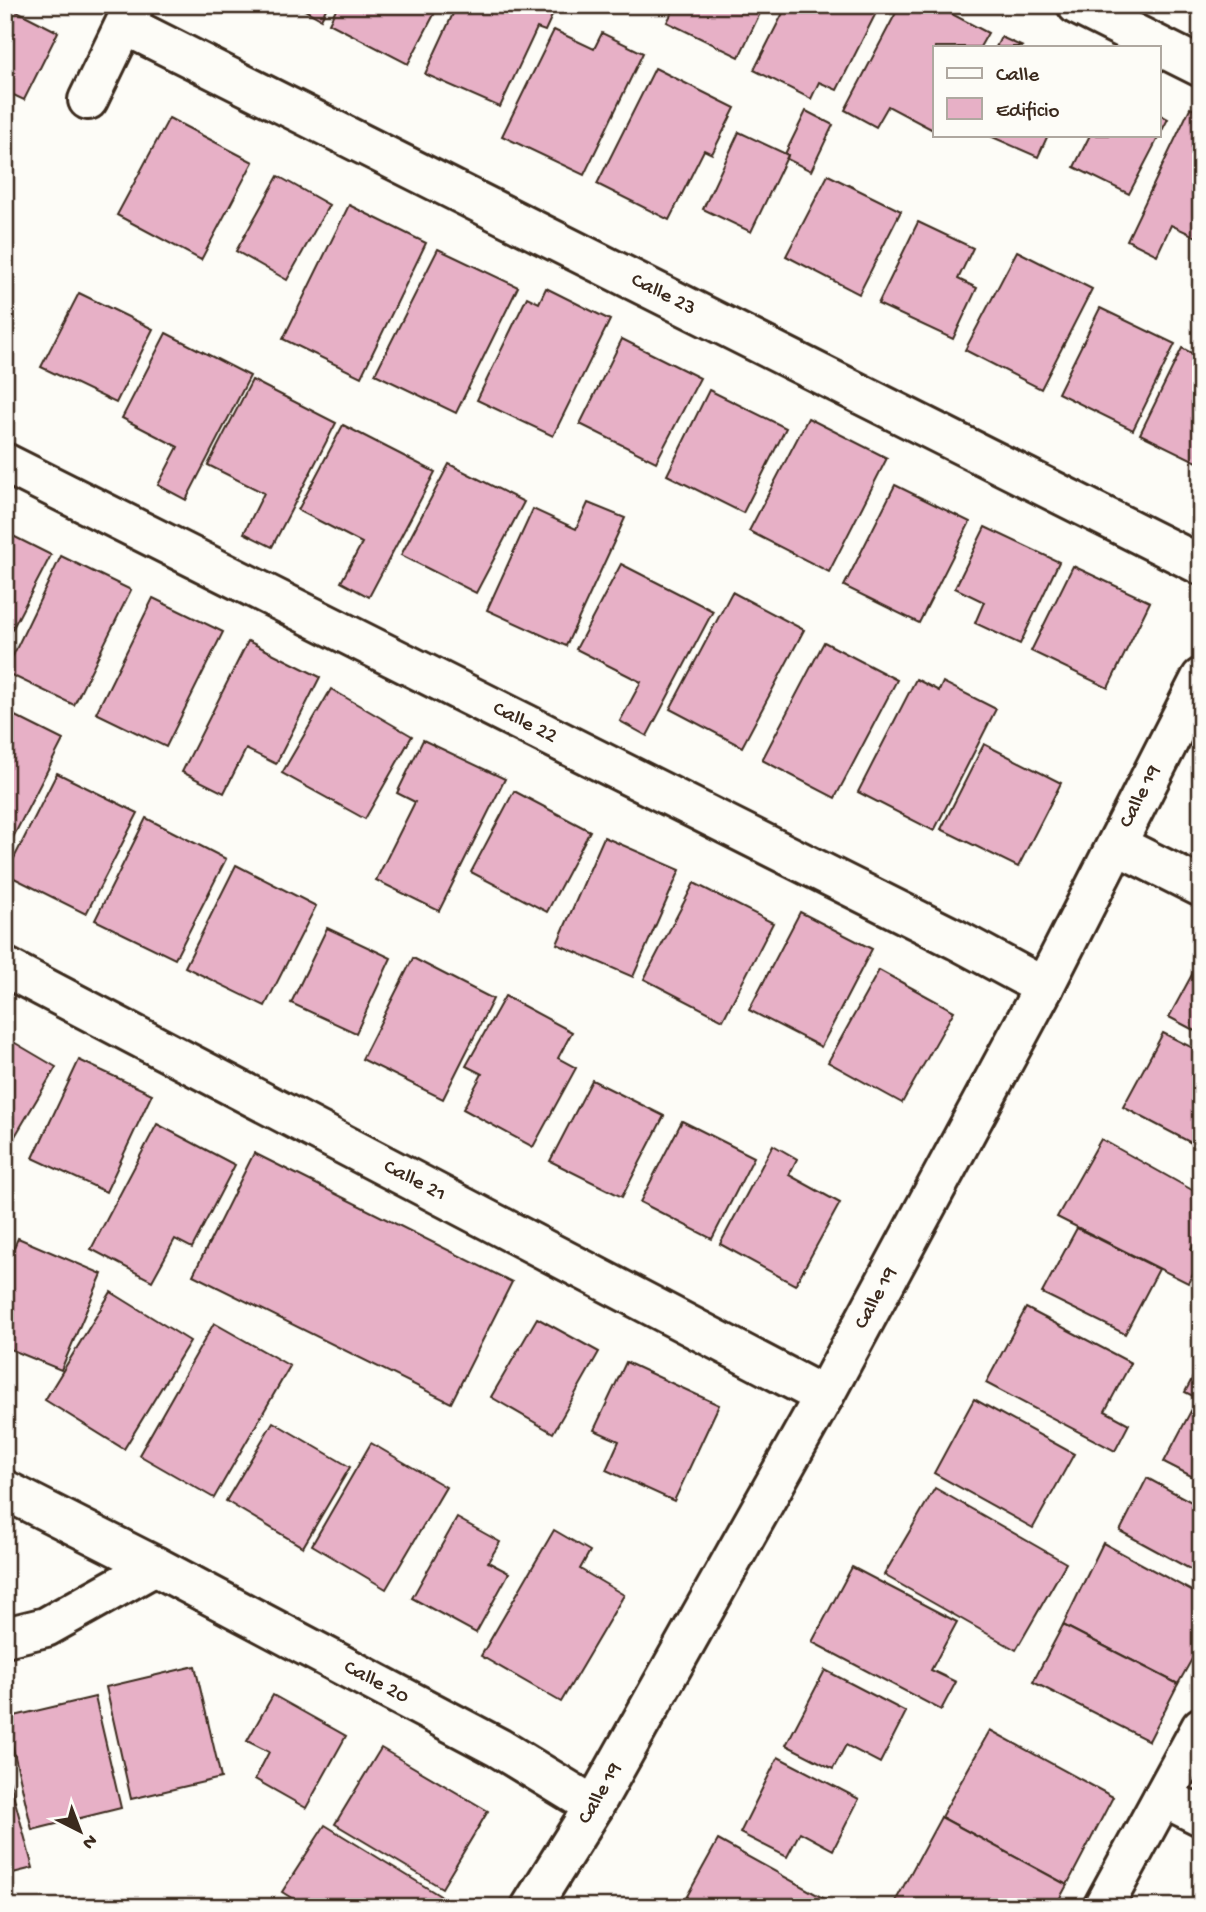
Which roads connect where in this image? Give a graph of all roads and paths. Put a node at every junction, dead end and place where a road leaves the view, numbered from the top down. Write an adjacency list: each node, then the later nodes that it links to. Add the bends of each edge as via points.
1 (1077, 5): 3 (street)
2 (130, 15): 6 (street); 8 (street, Calle 23)
3 (1159, 46)
4 (1160, 46): 5 (street)
5 (1201, 67)
6 (88, 100)
7 (5, 463): 13 (street, Calle 22)
8 (1201, 565)
9 (1201, 678): 10 (street, Calle 19)
10 (1117, 845): 11 (street); 13 (street, Calle 19)
11 (1201, 887)
12 (5, 967): 14 (street, Calle 21)
13 (1044, 987): 14 (street, Calle 19)
14 (824, 1396): 20 (street, Calle 19)
15 (5, 1490): 16 (street, Calle 20)
16 (155, 1566): 17 (street, via 46,1627); 20 (street, Calle 20, via 499,1748)
17 (5, 1637)
18 (1201, 1727): 19 (street)
19 (1163, 1797): 21 (street); 23 (street)
20 (594, 1806): 22 (street, Calle 19)
21 (1201, 1816)
22 (531, 1907)
23 (1103, 1907)

